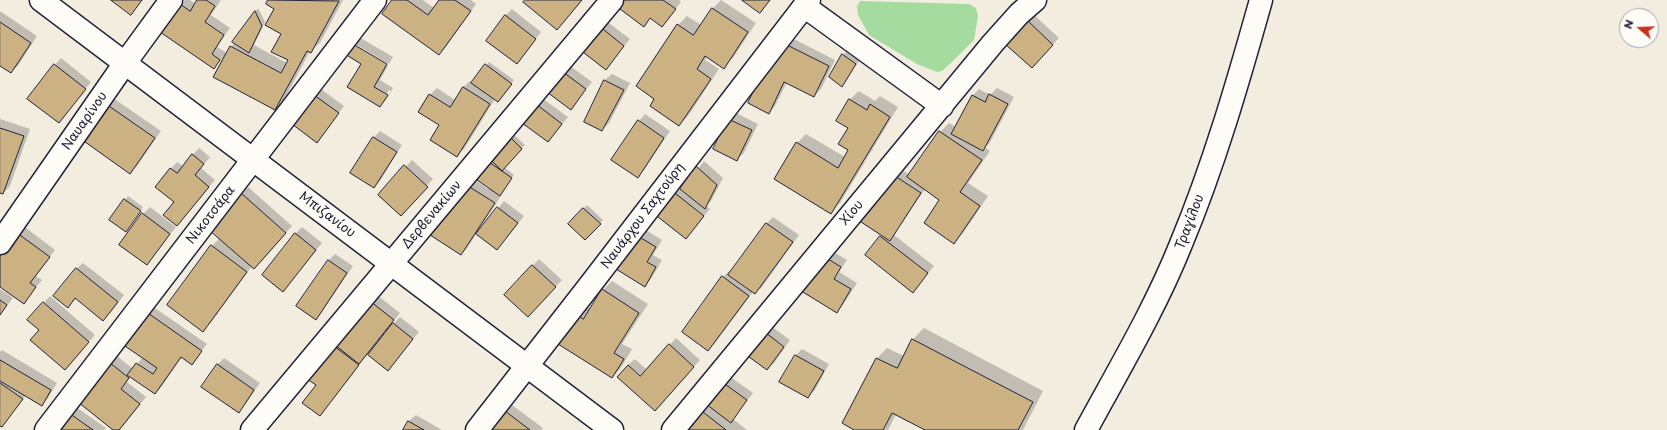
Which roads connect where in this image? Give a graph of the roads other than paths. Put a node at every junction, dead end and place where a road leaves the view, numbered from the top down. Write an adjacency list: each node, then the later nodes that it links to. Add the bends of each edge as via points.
1 (41, 0): 8 (street, Μπιζανίου)
2 (172, 0): 8 (street, Ναυαρίνου)
3 (375, 0): 10 (street, Νικοτσάρα)
4 (612, 0): 12 (street, Δερβενακίων)
5 (1035, 0): 9 (street, Χίου, via 993,43)
6 (1261, 0): 19 (street, Τραγίλου, via 1212,160 1181,246 1153,305)
7 (806, 3): 9 (street); 13 (street, Ναυάρχου Σαχτούρη)
8 (125, 63): 10 (street, Μπιζανίου); 11 (street, Ναυαρίνου)
9 (942, 106): 18 (street, Χίου)
10 (253, 160): 12 (street, Μπιζανίου); 14 (street, Νικοτσάρα)
11 (0, 243)
12 (392, 264): 13 (street, Μπιζανίου); 15 (street, Δερβενακίων)
13 (528, 366): 16 (street, Ναυάρχου Σαχτούρη); 17 (street, Μπιζανίου)
14 (46, 430)
15 (252, 430)
16 (477, 430)
17 (612, 430)
18 (673, 430)
19 (1086, 430)

